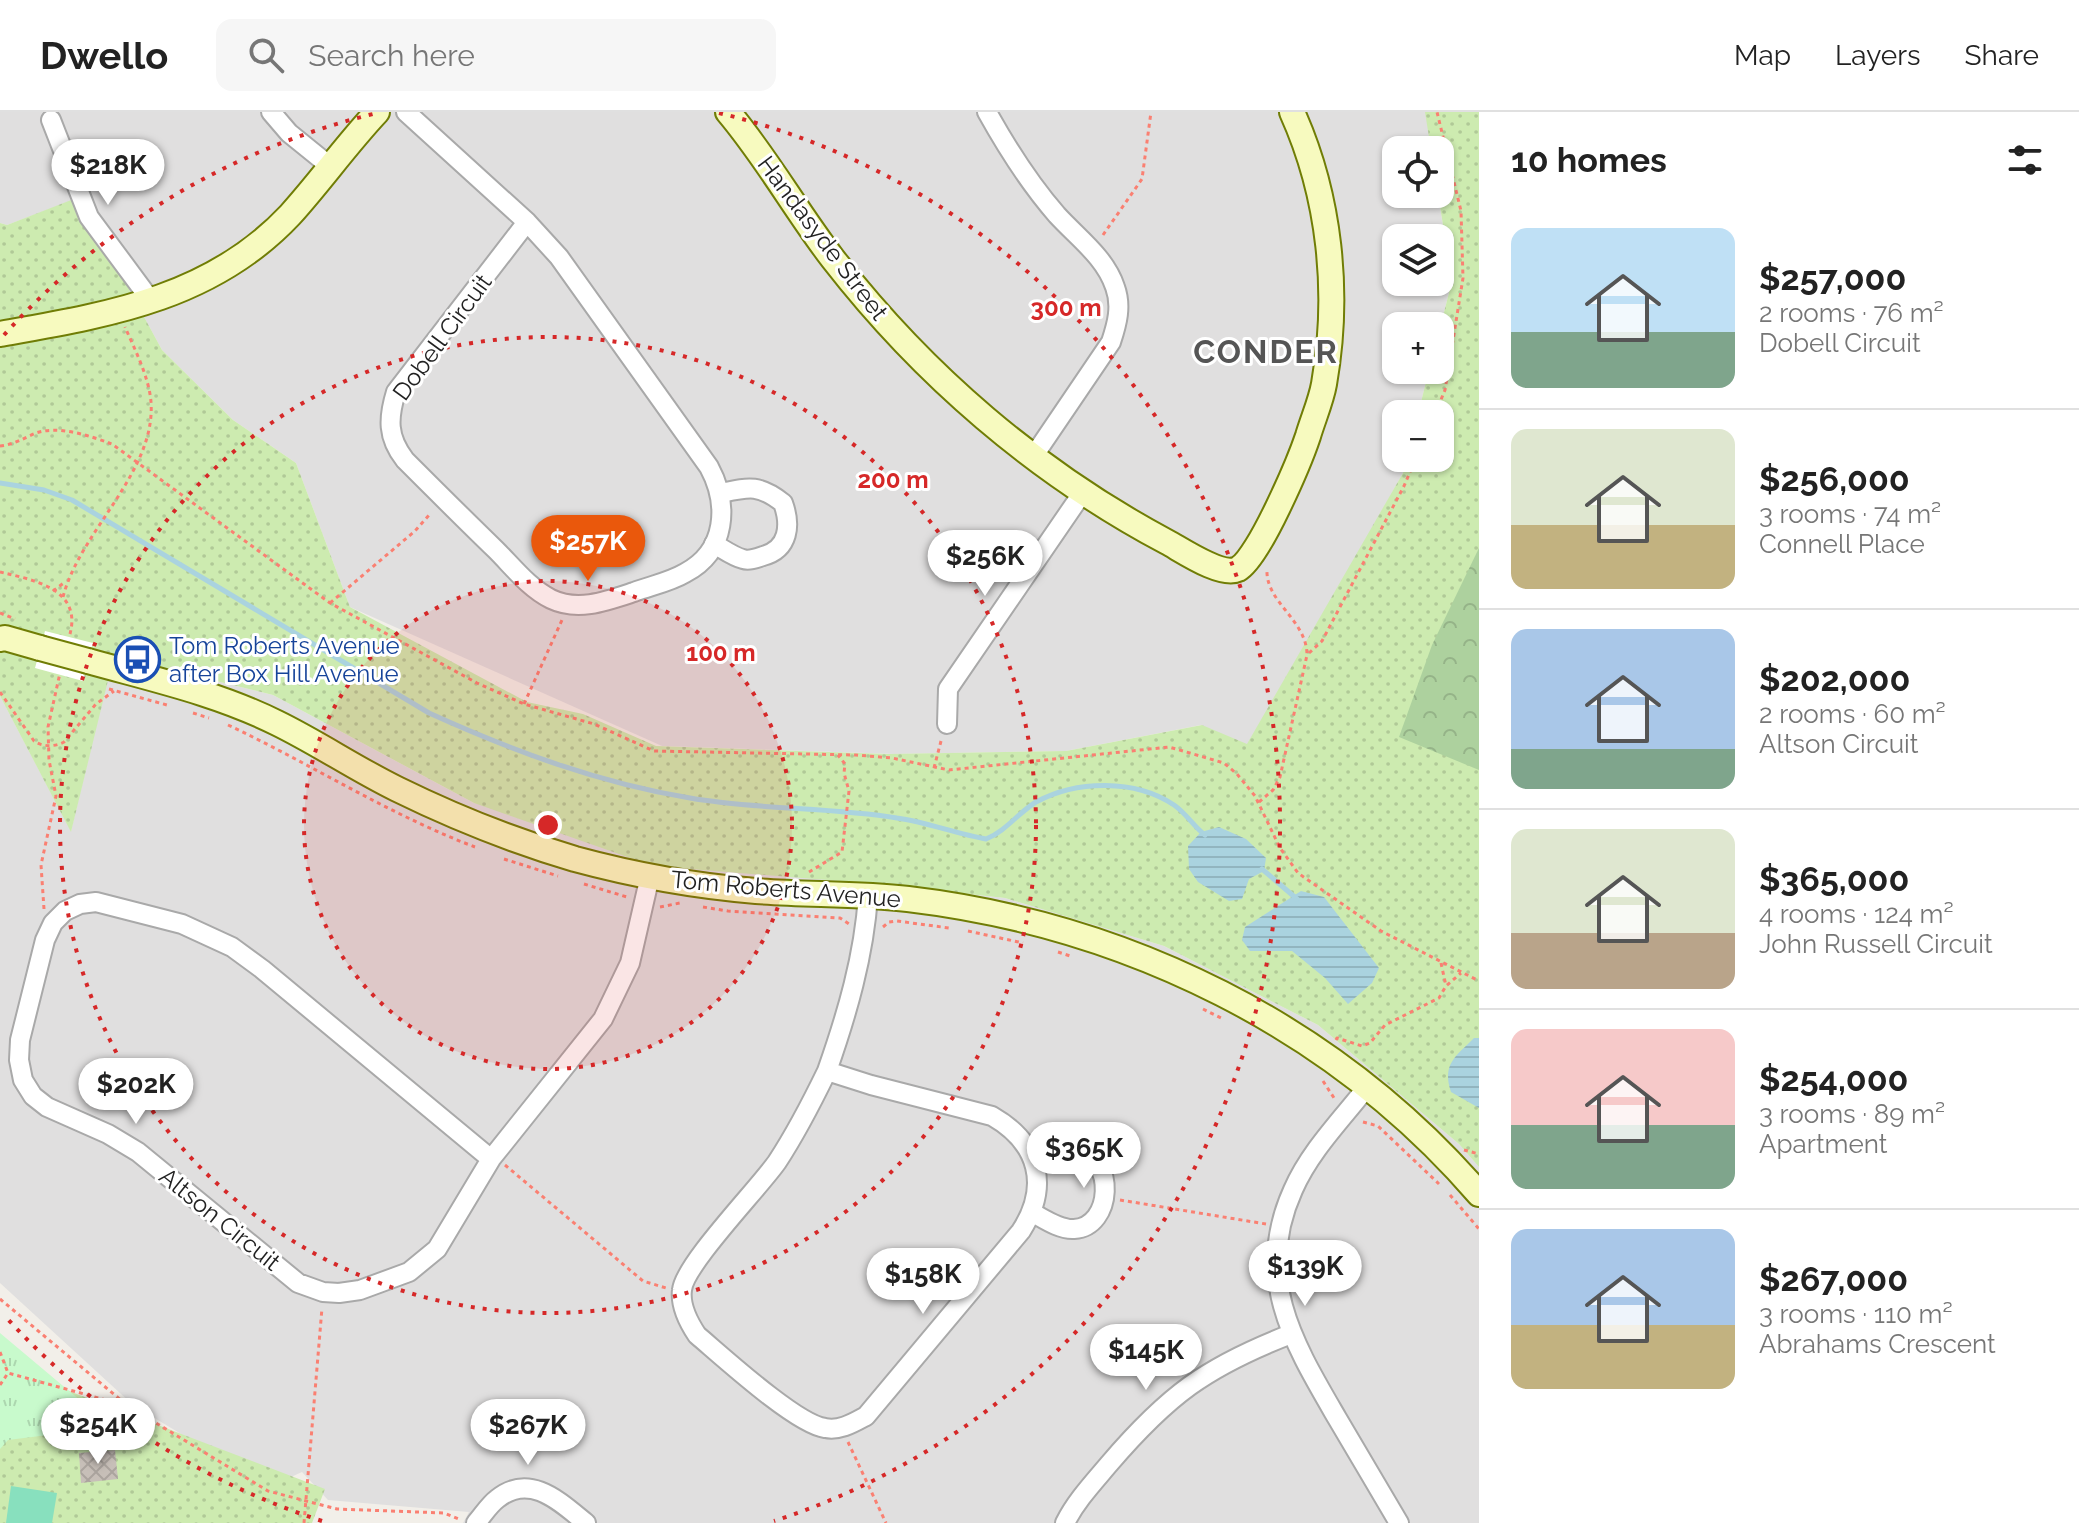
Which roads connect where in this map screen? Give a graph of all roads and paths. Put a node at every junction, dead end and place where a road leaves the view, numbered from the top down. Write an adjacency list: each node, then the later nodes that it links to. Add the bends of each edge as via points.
1 (271, 112): 10 (street)
2 (377, 112): 10 (street)
3 (406, 112): 11 (street)
4 (728, 112): 18 (street, Handasyde Street, via 885,322 971,407)
5 (987, 112): 12 (street, via 1020,167)
6 (1151, 112): 12 (path, via 1142,179)
7 (1292, 112): 21 (street, Handasyde Street, via 1313,169 1325,224 1329,342 1324,387 1304,448 1253,552 1238,569 1214,567)
8 (1437, 112): 16 (path, via 1461,211 1463,278)
9 (51, 120): 13 (street, via 89,217)
10 (331, 167): 13 (street, via 288,217 252,248 213,274)
11 (527, 222): 22 (street, via 559,257 709,467); 23 (street, Dobell Circuit, via 396,392 389,415 395,447)
12 (1089, 249): 18 (street, via 1109,271 1117,290 1118,322 1111,342)
13 (152, 302): 15 (street)
14 (123, 319): 19 (path, via 151,399)
15 (0, 334)
16 (1441, 400)
17 (0, 446): 19 (path, via 55,431 102,440)
18 (1033, 457): 21 (street, Handasyde Street)
19 (138, 461): 26 (path); 29 (path)
20 (1410, 472): 33 (path, via 1322,641)
21 (1083, 492): 43 (street, via 948,689)
22 (721, 493): 24 (street, via 721,525); 24 (street, via 766,490 783,503 788,528 780,547 755,559 744,560)
23 (444, 499): 29 (path, via 415,531); 30 (street, Dobell Circuit, via 530,584)
24 (714, 544): 30 (street, Dobell Circuit, via 682,575 605,602)
25 (0, 572): 27 (path, via 27,577)
26 (68, 579): 27 (path); 28 (path)
27 (53, 591): 28 (path)
28 (63, 598): 31 (path, via 72,608)
29 (330, 603): 38 (path)
30 (567, 603): 38 (path)
31 (70, 634)
32 (2, 636): 51 (street, Tom Roberts Avenue, bridge, via 226,700 277,722 395,788 502,835)
33 (1307, 655)
34 (63, 663): 44 (path, via 48,727)
35 (104, 686): 36 (path)
36 (114, 691): 39 (path); 44 (path, via 64,742)
37 (0, 692): 44 (path, via 34,741)
38 (524, 704): 45 (path, via 594,724 654,751)
39 (178, 708)
40 (190, 712): 41 (path)
41 (213, 720)
42 (224, 724): 49 (path, via 369,800)
43 (947, 724): 48 (path)
44 (49, 745): 56 (path, via 56,796 41,865)
45 (838, 755): 46 (path); 47 (path)
46 (856, 755): 47 (path); 48 (path)
47 (845, 764): 52 (path, via 849,791 842,852)
48 (934, 768): 62 (path, via 1169,747 1224,763 1255,796 1298,873 1381,931)
49 (481, 849)
50 (494, 855): 53 (path)
51 (650, 876): 55 (street, Tom Roberts Avenue, via 757,891); 57 (street)
52 (800, 877)
53 (563, 878)
54 (577, 882): 57 (path, via 621,894)
55 (868, 896): 58 (street); 71 (street, Tom Roberts Avenue, via 1023,918 1141,956 1271,1020)
56 (44, 909)
57 (643, 910): 58 (path, via 678,903 840,918); 73 (street, via 630,963 603,1019)
58 (864, 932): 59 (path, via 875,933 897,921); 69 (street)
59 (1036, 946)
60 (1050, 949): 61 (path)
61 (1080, 959)
62 (1441, 963): 63 (path); 65 (path)
63 (1461, 973): 64 (path); 65 (path)
64 (1479, 981)
65 (1446, 986): 68 (path, via 1439,998 1385,1025 1370,1043 1362,1046)
66 (1201, 1007): 67 (path)
67 (1229, 1022)
68 (1337, 1038)
69 (827, 1071): 74 (street, via 992,1116 1025,1142); 80 (street, via 776,1162 691,1267)
70 (1323, 1081): 72 (path)
71 (1367, 1087): 72 (street); 75 (street, Tom Roberts Avenue)
72 (1346, 1114): 78 (street, via 1293,1188); 79 (path, via 1378,1126)
73 (491, 1159): 80 (path, via 500,1161 643,1281); 81 (street, via 437,1249 419,1266 360,1290); 81 (street, Altson Circuit, via 232,947 182,924 96,902 65,911 45,940 20,1040 23,1080 33,1096 138,1152 298,1283)
74 (1035, 1162): 76 (street, via 1068,1150 1089,1155 1103,1175); 77 (street)
75 (1479, 1194)
76 (1104, 1197): 77 (street, via 1091,1223 1075,1230); 78 (path)
77 (1033, 1213): 88 (street, via 866,1416)
78 (1282, 1227): 83 (street, via 1279,1286)
79 (1479, 1229)
80 (681, 1289): 88 (street, via 688,1323 697,1335 803,1422)
81 (323, 1292): 89 (path)
82 (0, 1299): 87 (path)
83 (1291, 1334): 95 (street, via 1216,1367 1160,1408); 96 (street)
84 (0, 1352): 85 (path)
85 (8, 1373): 86 (path); 87 (path)
86 (0, 1385)
87 (128, 1406): 89 (path, via 268,1491)
88 (843, 1427): 94 (path)
89 (306, 1502): 90 (path); 91 (path, via 337,1509 444,1513)
90 (304, 1523)
91 (465, 1523)
92 (476, 1523): 93 (street, via 497,1498 523,1488 551,1494)
93 (586, 1523)
94 (886, 1523)
95 (1065, 1523)
96 (1399, 1523)

